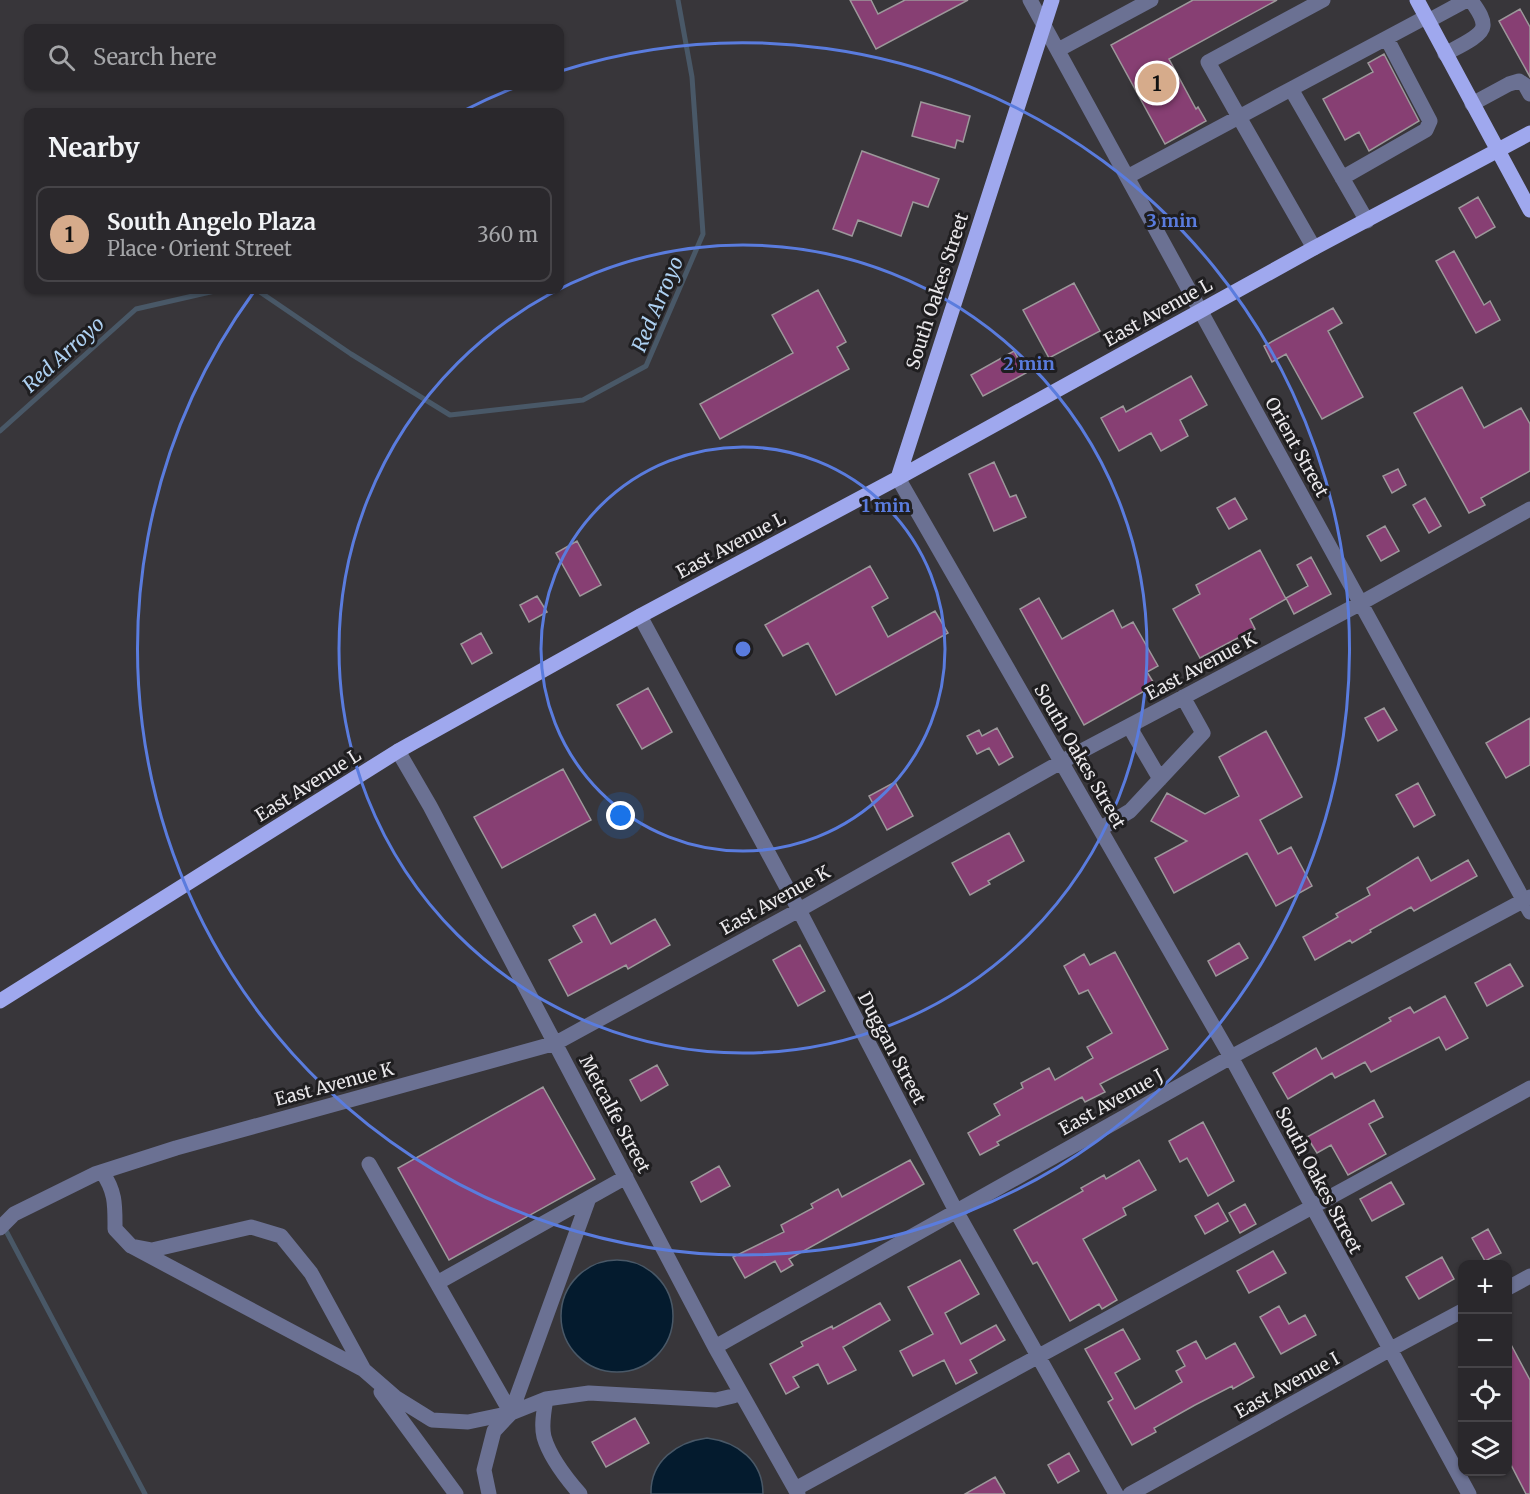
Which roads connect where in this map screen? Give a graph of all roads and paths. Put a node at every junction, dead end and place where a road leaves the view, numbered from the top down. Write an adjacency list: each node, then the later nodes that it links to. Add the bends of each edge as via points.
1 (1030, 0): 8 (street, Orient Street)
2 (1052, 0): 8 (main road, South Oakes Street)
3 (1151, 0): 10 (street)
4 (1323, 0): 15 (street, via 1208,62)
5 (1417, 0): 7 (main road)
6 (1469, 0): 7 (street); 11 (street, via 1482,19 1480,34)
7 (1427, 19): 9 (street); 11 (main road)
8 (1043, 24): 10 (street, Orient Street); 24 (main road, South Oakes Street)
9 (1387, 39): 12 (street); 19 (street, via 1430,121 1426,130)
10 (1058, 50): 18 (street, Orient Street)
11 (1445, 54): 14 (main road)
12 (1291, 89): 15 (street); 19 (street)
13 (1530, 94): 14 (street, via 1520,81)
14 (1472, 104): 17 (main road)
15 (1239, 117): 18 (street); 22 (street)
16 (1530, 133): 17 (main road, East Avenue L)
17 (1497, 151): 20 (main road); 21 (main road, East Avenue L)
18 (1127, 177): 23 (street, Orient Street)
19 (1342, 177): 21 (street)
20 (1530, 210)
21 (1367, 221): 22 (main road, East Avenue L)
22 (1314, 248): 23 (main road, East Avenue L)
23 (1200, 310): 24 (main road, East Avenue L); 26 (street, Orient Street)
24 (898, 478): 27 (main road, East Avenue L); 31 (street, South Oakes Street)
25 (1530, 509): 26 (street, East Avenue K)
26 (1361, 603): 28 (street, East Avenue K); 34 (street, Orient Street)
27 (640, 616): 30 (main road, East Avenue L); 35 (street, Duggan Street)
28 (1183, 697): 29 (street, East Avenue K); 32 (street, via 1203,733)
29 (1129, 726): 31 (street, East Avenue K); 32 (street)
30 (398, 751): 36 (main road, East Avenue L); 37 (street, Metcalfe Street)
31 (1061, 762): 33 (street, South Oakes Street); 35 (street, East Avenue K)
32 (1160, 779): 33 (street, via 1130,811)
33 (1100, 829): 38 (street, South Oakes Street)
34 (1528, 903): 38 (street, East Avenue J)
35 (799, 910): 37 (street, East Avenue K); 45 (street, Duggan Street)
36 (0, 1001)
37 (556, 1043): 41 (street, East Avenue K); 42 (street, Metcalfe Street)
38 (1231, 1057): 44 (street, South Oakes Street); 45 (street, East Avenue J)
39 (1530, 1088): 44 (street)
40 (369, 1164): 49 (street)
41 (102, 1172): 46 (street, East Avenue K, via 40,1200 13,1215); 47 (street, via 112,1186 115,1229)
42 (626, 1177): 43 (street); 52 (street, Metcalfe Street)
43 (589, 1198): 49 (street); 58 (street)
44 (1311, 1206): 53 (street, South Oakes Street); 54 (street)
45 (956, 1211): 52 (street, East Avenue J); 54 (street, Duggan Street)
46 (0, 1228)
47 (130, 1246): 55 (street); 55 (street, via 152,1250 250,1227 281,1236 311,1272)
48 (1530, 1276): 50 (street)
49 (437, 1283): 58 (street)
50 (1512, 1286)
51 (1458, 1313): 53 (street, East Avenue I)
52 (715, 1347): 56 (street, Metcalfe Street)
53 (1389, 1350): 64 (street, East Avenue I); 65 (street, South Oakes Street)
54 (1038, 1357): 59 (street); 63 (street, Duggan Street)
55 (364, 1370): 58 (street, via 394,1397 432,1420 468,1422); 60 (street)
56 (740, 1392): 57 (street, via 716,1400 589,1393); 59 (street, Metcalfe Street)
57 (546, 1398): 58 (street); 62 (street, via 544,1436 565,1477)
58 (511, 1413): 61 (street, via 494,1431 484,1470)
59 (796, 1492)
60 (456, 1494)
61 (489, 1494)
62 (580, 1494)
63 (1116, 1494)
64 (1131, 1494)
65 (1469, 1494)

